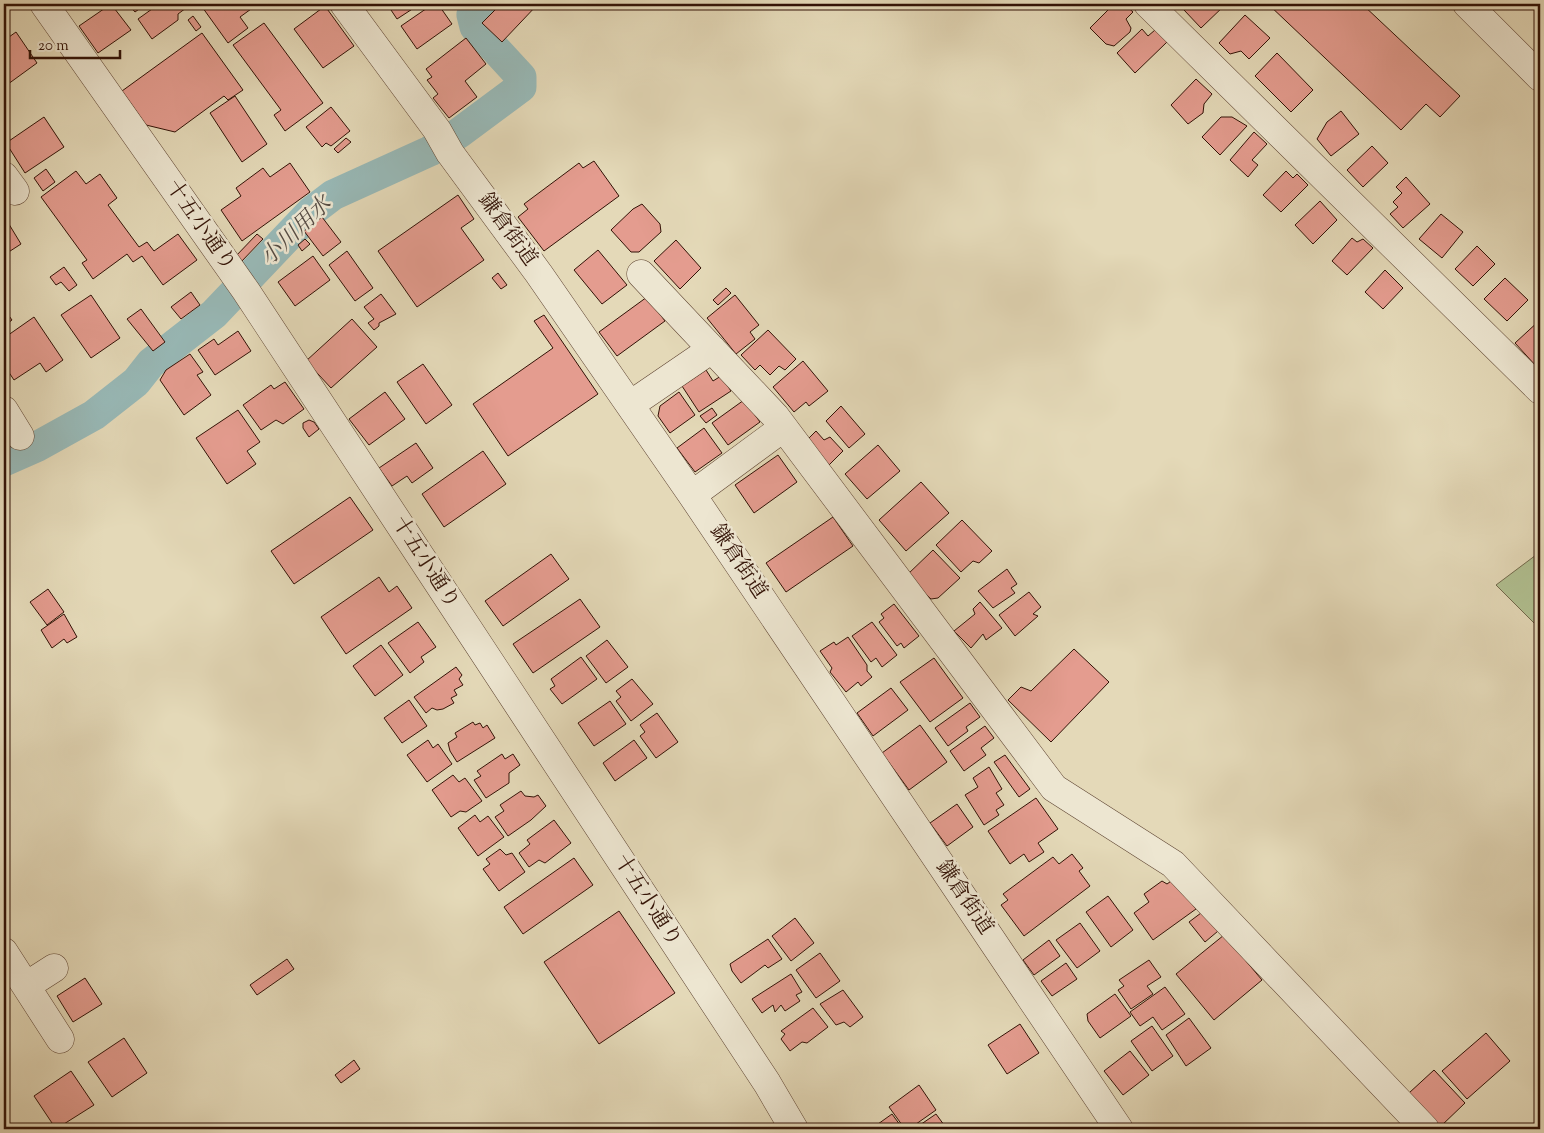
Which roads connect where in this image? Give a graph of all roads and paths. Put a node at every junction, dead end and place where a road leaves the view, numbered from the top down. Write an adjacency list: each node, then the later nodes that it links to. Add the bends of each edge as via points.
1 (44, 4): 18 (street, 十五小通り, via 240,283 768,1084)
2 (344, 4): 9 (street, 鎌倉街道)
3 (1148, 4): 8 (street)
4 (1467, 4): 5 (street)
5 (1540, 77)
6 (641, 274): 7 (street)
7 (712, 349): 9 (street); 11 (street, via 776,416)
8 (1540, 390)
9 (630, 405): 13 (street, 鎌倉街道)
10 (4, 410): 12 (street)
11 (783, 428): 13 (street); 20 (street, via 1054,788 1173,864)
12 (20, 436)
13 (692, 495): 19 (street, 鎌倉街道)
14 (4, 952): 16 (street)
15 (54, 968): 16 (street)
16 (26, 986): 17 (street)
17 (60, 1039)
18 (794, 1129)
19 (1119, 1129)
20 (1425, 1129)

